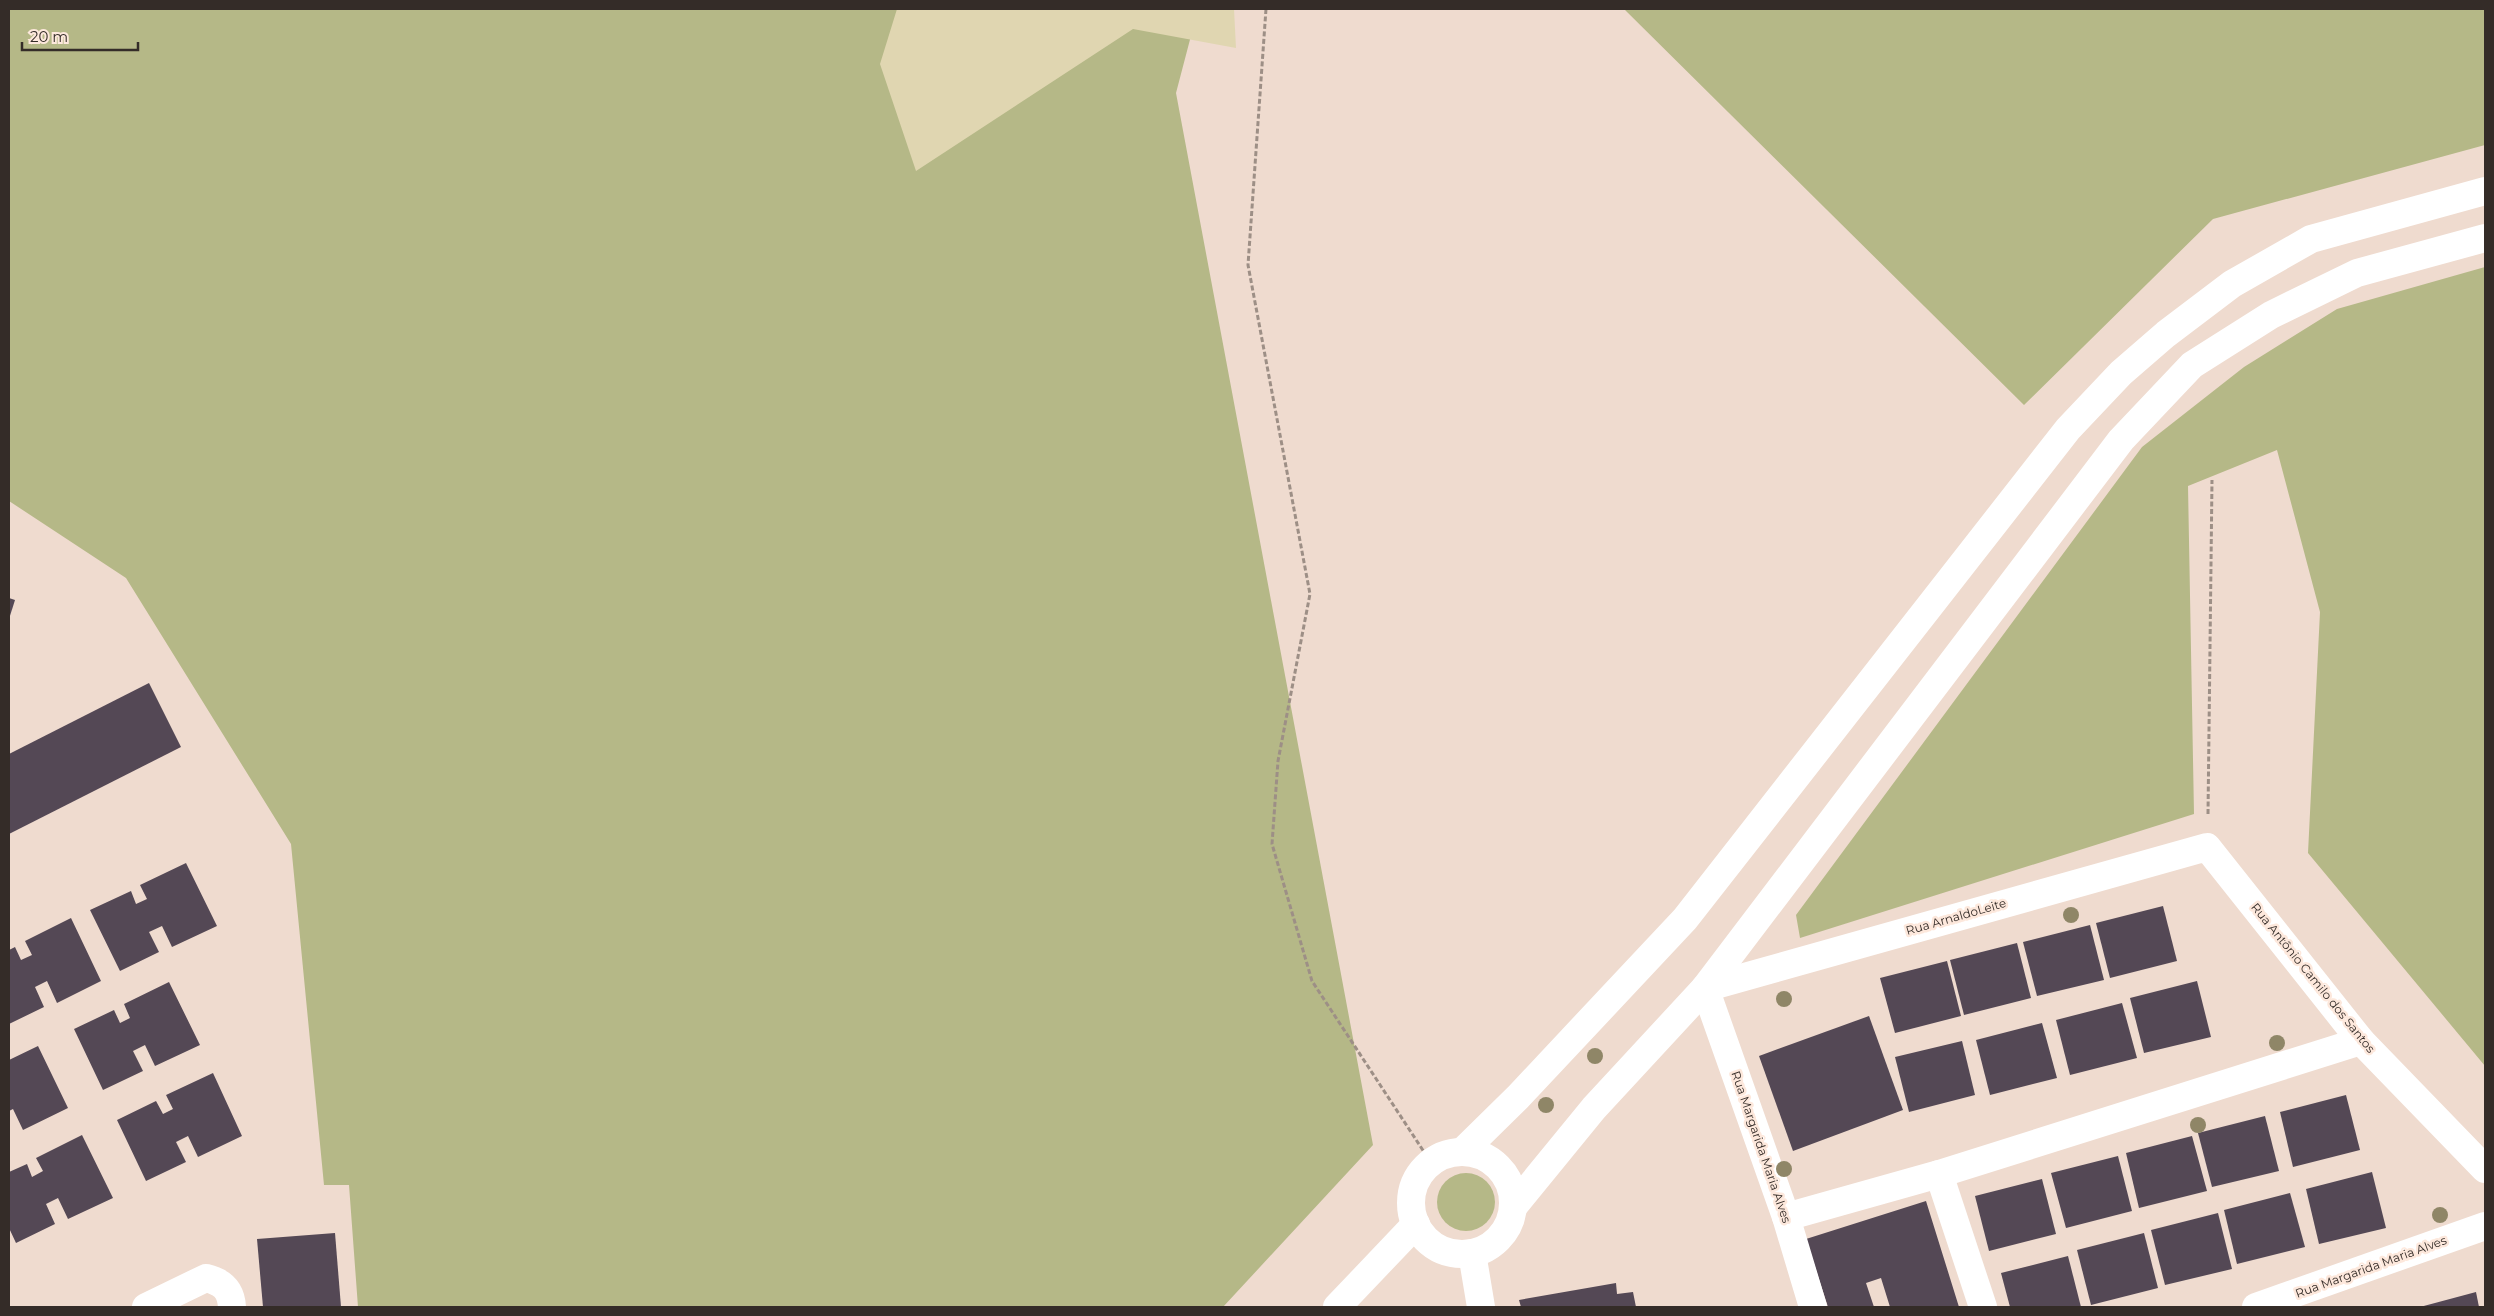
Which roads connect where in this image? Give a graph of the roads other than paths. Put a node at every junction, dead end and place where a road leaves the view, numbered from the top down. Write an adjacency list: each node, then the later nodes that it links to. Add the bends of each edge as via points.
1 (2485, 191): 6 (main road, via 2311,239 2232,284 2121,373 2068,430 1684,919 1518,1097)
2 (2485, 238): 4 (main road, via 2356,273 2271,315 2192,365 2121,440)
3 (2207, 847): 4 (main road, Rua ArnaldoLeite); 5 (main road, Rua Antônio Camilo dos Santos)
4 (1706, 988): 9 (main road, via 1594,1108); 10 (main road, Rua Margarida Maria Alves)
5 (2361, 1041): 7 (main road, Rua Antônio Camilo dos Santos); 8 (main road)
6 (1462, 1152): 9 (main road, via 1478,1154 1494,1162 1505,1174); 11 (main road, via 1430,1162 1419,1175 1412,1190 1411,1208)
7 (2485, 1169)
8 (1939, 1174): 10 (main road); 19 (main road)
9 (1514, 1206): 13 (main road, via 1510,1223 1501,1237)
10 (1786, 1217): 18 (main road, Rua Margarida Maria Alves)
11 (1416, 1224): 13 (main road, via 1425,1238 1439,1248 1454,1253); 16 (main road)
12 (2485, 1226): 20 (main road, Rua Margarida Maria Alves)
13 (1472, 1253): 17 (main road)
14 (146, 1307): 15 (main road, via 206,1278 226,1287)
15 (232, 1307)
16 (1337, 1307)
17 (1481, 1307)
18 (1813, 1307)
19 (1983, 1307)
20 (2256, 1307)

